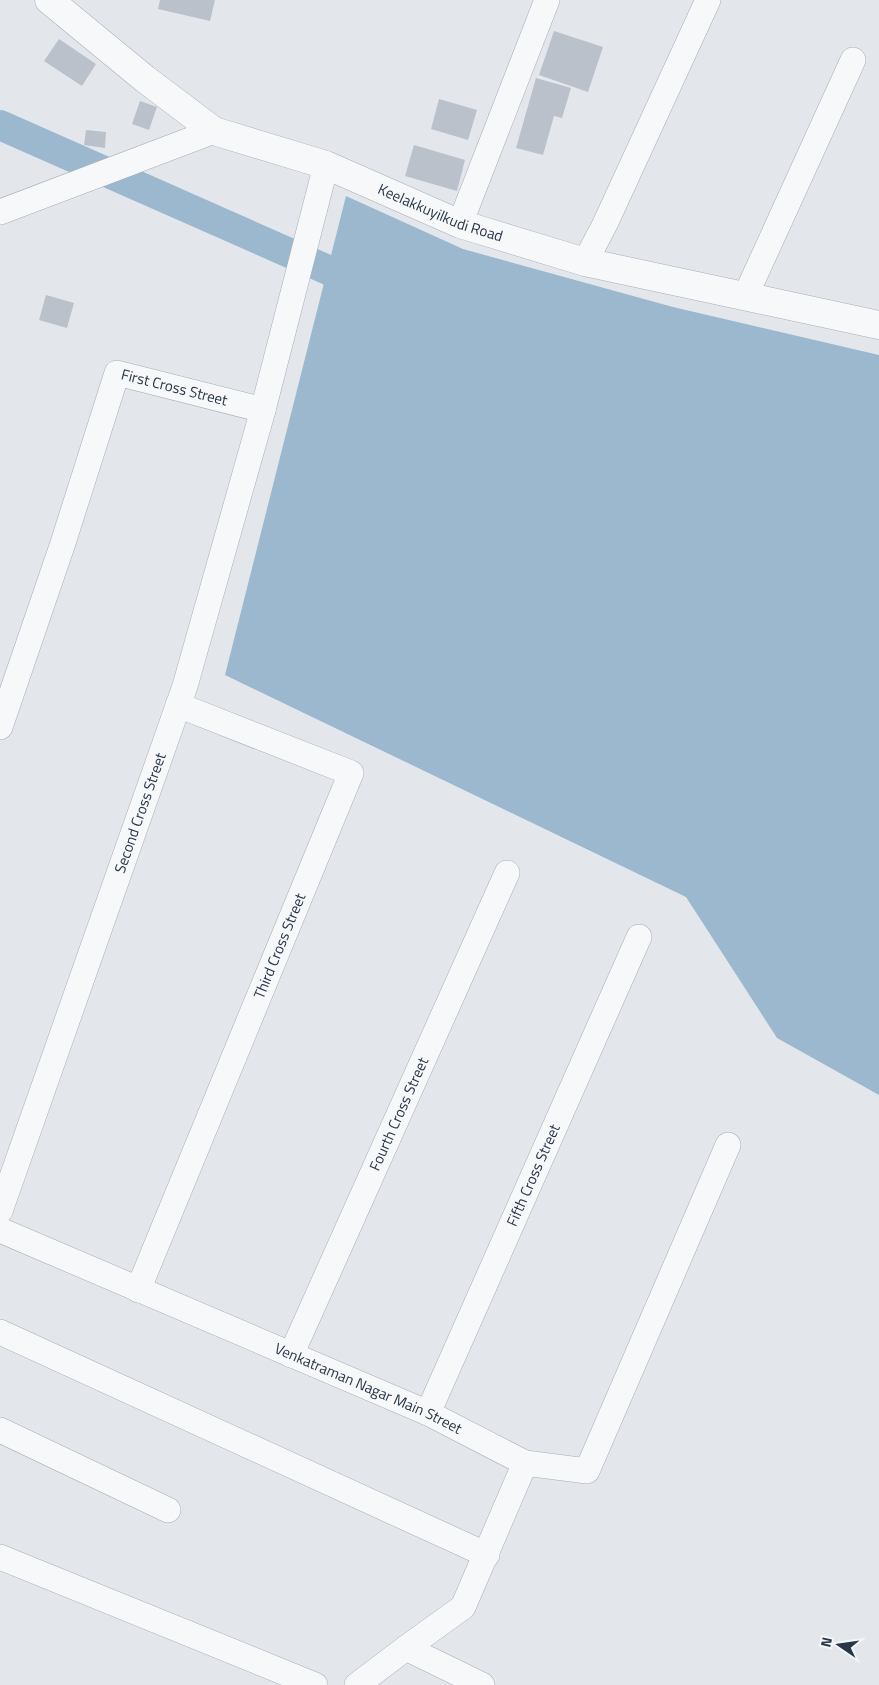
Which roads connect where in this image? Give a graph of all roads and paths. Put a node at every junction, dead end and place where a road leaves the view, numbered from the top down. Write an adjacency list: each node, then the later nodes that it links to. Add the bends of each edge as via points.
1 (49, 0): 5 (street, Keelakkuyilkudi Road)
2 (547, 0): 8 (street)
3 (708, 0): 9 (street)
4 (852, 60): 10 (street)
5 (214, 131): 6 (street, Keelakkuyilkudi Road); 7 (street)
6 (326, 165): 8 (street, Keelakkuyilkudi Road); 12 (street)
7 (0, 212)
8 (460, 224): 9 (street, Keelakkuyilkudi Road)
9 (585, 262): 10 (street, Keelakkuyilkudi Road)
10 (745, 297): 11 (street, Keelakkuyilkudi Road)
11 (879, 325)
12 (263, 410): 13 (street, Second Cross Street); 14 (street, First Cross Street, via 117,373)
13 (178, 705): 18 (street, Second Cross Street); 20 (street, Third Cross Street, via 352,773)
14 (0, 727)
15 (506, 873): 22 (street, Fourth Cross Street)
16 (639, 937): 23 (street, Fifth Cross Street)
17 (728, 1144): 25 (street, Venkatraman Nagar Main Street, via 587,1471)
18 (0, 1210)
19 (0, 1230): 20 (street, Venkatraman Nagar Main Street)
20 (138, 1290): 22 (street, Venkatraman Nagar Main Street)
21 (0, 1332): 27 (street)
22 (291, 1355): 23 (street, Venkatraman Nagar Main Street)
23 (428, 1413): 25 (street, Venkatraman Nagar Main Street)
24 (0, 1430): 26 (street)
25 (525, 1463): 27 (street)
26 (168, 1510)
27 (487, 1555): 29 (street, via 463,1607)
28 (0, 1557): 30 (street)
29 (406, 1648): 31 (street); 32 (street)
30 (316, 1685)
31 (357, 1685)
32 (482, 1685)

